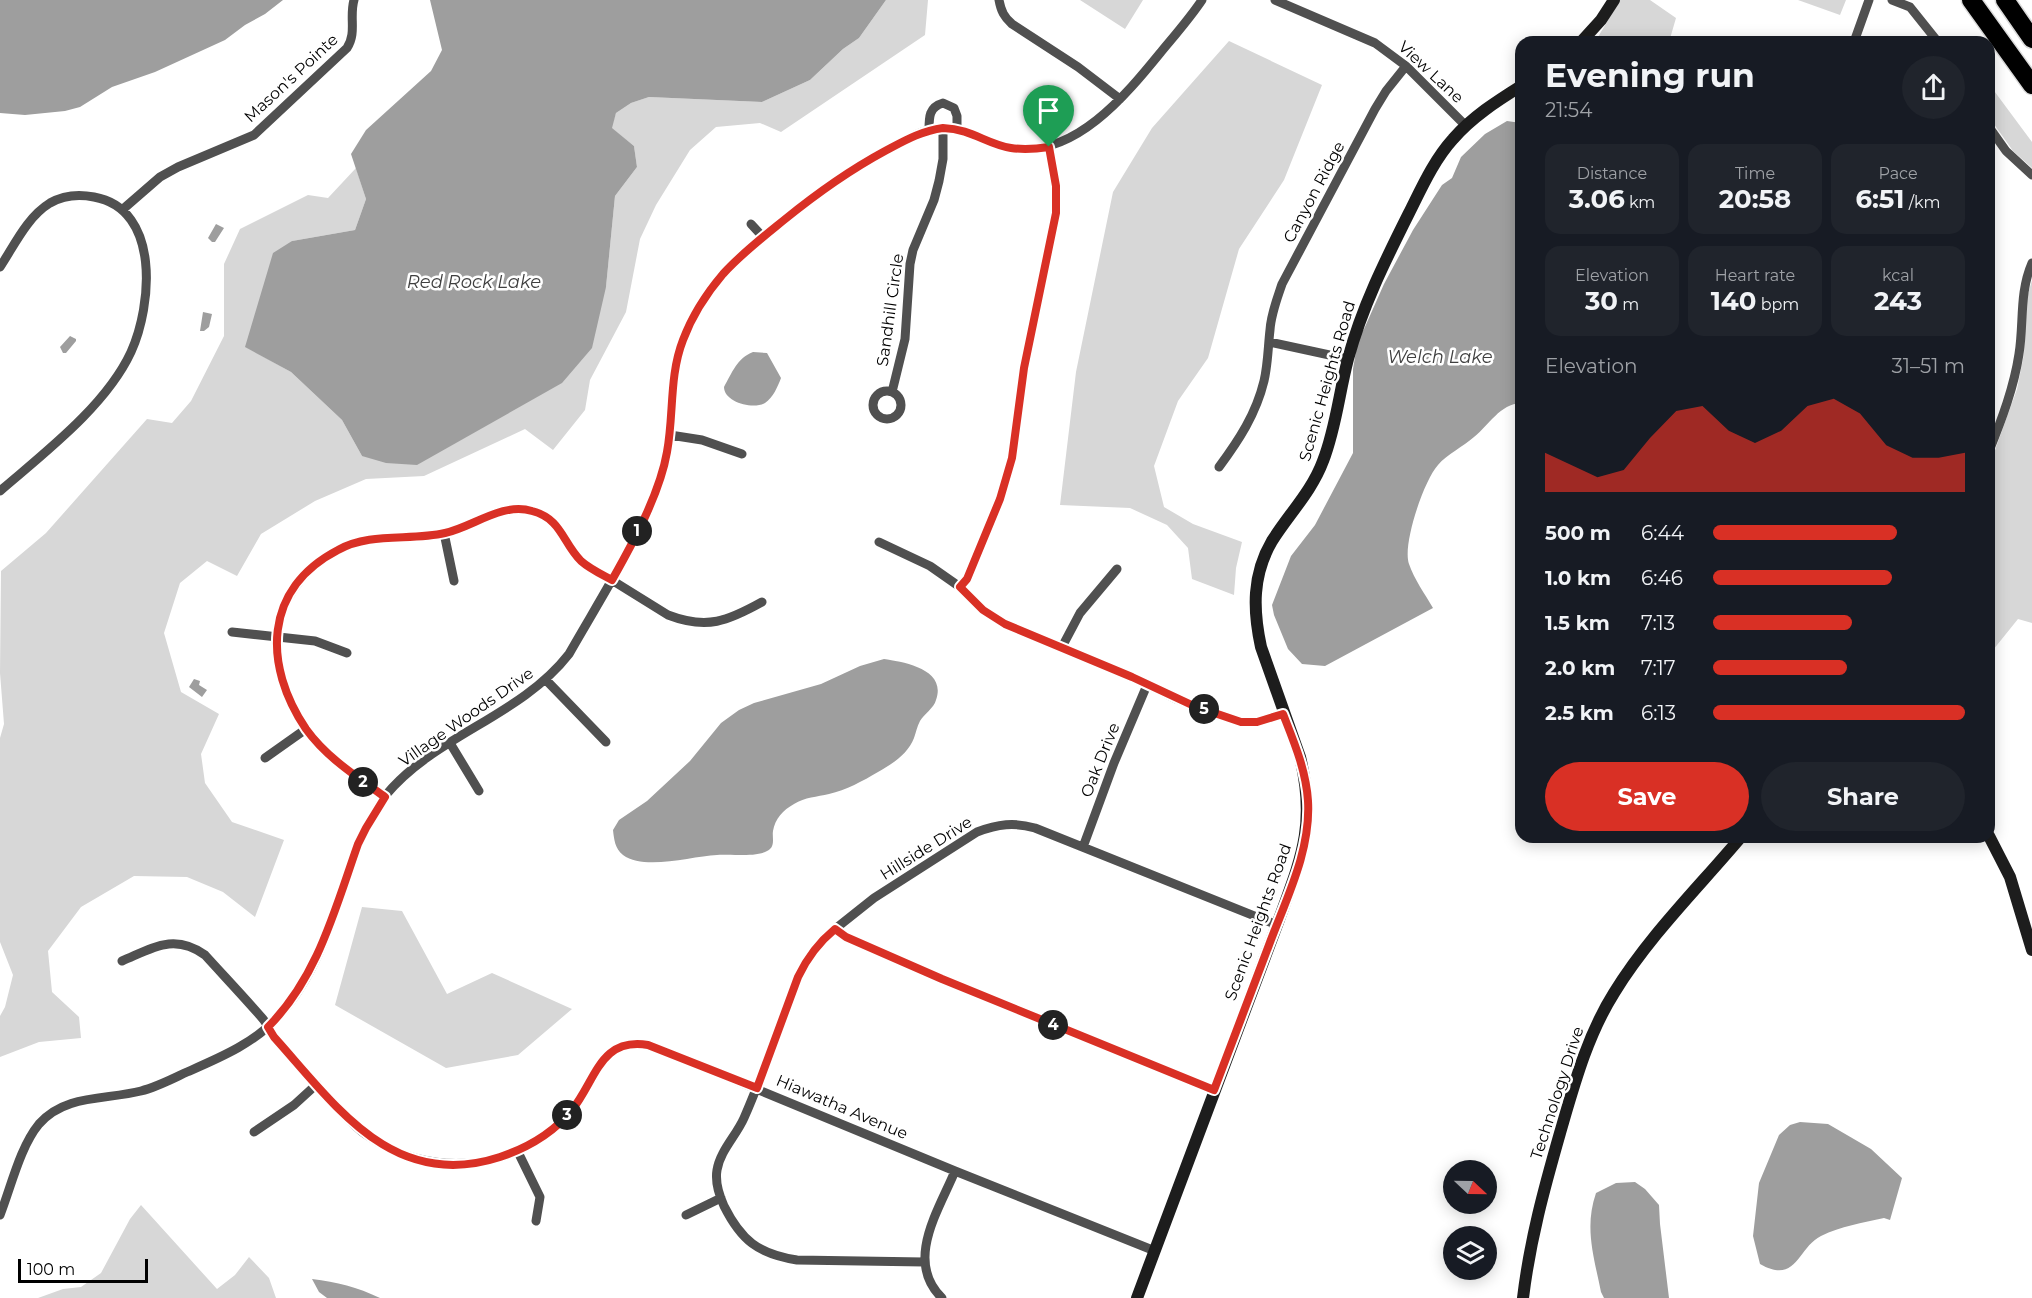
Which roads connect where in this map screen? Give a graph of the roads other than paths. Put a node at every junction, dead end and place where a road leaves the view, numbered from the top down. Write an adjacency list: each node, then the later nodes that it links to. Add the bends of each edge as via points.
1 (354, 0): 25 (street, Mason's Pointe, via 353,34 347,48 269,122 254,135 160,177)
2 (999, 0): 17 (street, via 1005,18)
3 (1202, 0): 17 (street, Village Woods Drive)
4 (1275, 0): 14 (street, View Lane, via 1375,43)
5 (1614, 0): 10 (street)
6 (1869, 0): 11 (street)
7 (1892, 0): 12 (street, via 1910,8)
8 (1971, 0): 15 (highway)
9 (2005, 0): 13 (highway)
10 (1586, 36)
11 (1856, 36)
12 (1933, 36)
13 (2032, 39)
14 (1406, 66): 18 (street, View Lane); 30 (street, Canyon Ridge, via 1375,108 1285,277 1273,312)
15 (2032, 85)
16 (1515, 90): 18 (street, Scenic Heights Road)
17 (1120, 99): 23 (street, Village Woods Drive, via 1074,135)
18 (1466, 126): 31 (street, Scenic Heights Road, via 1442,153 1388,255)
19 (943, 128): 20 (street, Village Woods Drive); 21 (street, Village Woods Drive); 32 (street, Sandhill Circle, via 939,181 910,264 905,339)
20 (957, 129): 21 (street, via 954,108 943,103 930,112); 23 (street, Village Woods Drive, via 1010,148)
21 (928, 130): 27 (street, Village Woods Drive, via 836,179)
22 (1995, 135): 24 (street)
23 (1049, 147): 43 (street, via 1056,213 1024,368 1012,458 1000,499 967,579)
24 (2032, 175)
25 (122, 210): 29 (street, via 98,197 82,194 51,202 38,212); 37 (street, via 137,233 147,277 143,319 136,339 123,367 83,416)
26 (751, 224): 27 (street)
27 (763, 237): 34 (street, Village Woods Drive, via 723,274 693,317 676,365)
28 (2032, 263): 33 (street, via 2022,294 2019,352 2011,390)
29 (0, 267)
30 (1269, 342): 31 (street); 36 (street, Canyon Ridge, via 1257,402 1238,441)
31 (1348, 359): 51 (street, Scenic Heights Road, via 1323,461 1265,555 1255,592 1261,647)
32 (892, 392)
33 (1995, 434)
34 (670, 435): 35 (street, via 702,440); 41 (street, Village Woods Drive, via 663,473)
35 (742, 454)
36 (1219, 467)
37 (0, 491)
38 (444, 533): 41 (street, via 500,512 530,510 554,522 582,562); 42 (street); 46 (street, via 356,542 321,560 293,589 277,626)
39 (879, 542): 43 (street, via 930,566)
40 (1117, 569): 47 (street, via 1080,613)
41 (612, 580): 44 (street, via 668,615 694,623 736,617); 49 (street, Village Woods Drive, via 568,654)
42 (454, 581)
43 (960, 587): 47 (street, via 983,610 1005,624)
44 (762, 602)
45 (232, 632): 46 (street)
46 (277, 636): 48 (street, via 315,640); 52 (street, via 281,679)
47 (1062, 647): 50 (street)
48 (347, 653)
49 (546, 680): 53 (street, Village Woods Drive); 54 (street)
50 (1147, 685): 51 (street, via 1241,722); 60 (street, Oak Drive)
51 (1283, 714): 61 (street, Scenic Heights Road, via 1300,758 1308,815 1302,852)
52 (306, 729): 55 (street); 57 (street, via 334,759)
53 (450, 742): 56 (street); 57 (street, Village Woods Drive, via 410,771)
54 (606, 742)
55 (265, 758)
56 (479, 791)
57 (385, 797): 65 (street, Village Woods Drive, via 358,844 309,973)
58 (1736, 843): 80 (street, Technology Drive, via 1636,961 1592,1034 1545,1183 1529,1250)
59 (1993, 843): 63 (street, via 2020,904)
60 (1083, 847): 61 (street, Hillside Drive); 62 (street, Hillside Drive, via 1022,824 991,827 874,898)
61 (1277, 925): 68 (street, Scenic Heights Road)
62 (835, 929): 67 (street, Hillside Drive, via 815,948 802,969); 68 (street, via 942,979)
63 (2032, 950)
64 (122, 961): 65 (street, Hiawatha Avenue, via 163,944 196,949)
65 (268, 1027): 66 (street, Hiawatha Avenue); 73 (street, Village Woods Drive, via 224,1055 157,1086 83,1100 53,1112 31,1135)
66 (317, 1084): 69 (street); 70 (street, Hiawatha Avenue, via 364,1133 418,1160 465,1163)
67 (757, 1088): 70 (street, Hiawatha Avenue, via 648,1045 617,1047 602,1060 570,1112 553,1128); 71 (street, Hiawatha Avenue); 72 (street, Hillside Drive, via 720,1160 717,1172)
68 (1214, 1090): 76 (street, Scenic Heights Road)
69 (254, 1132)
70 (517, 1150): 75 (street, via 540,1197)
71 (956, 1172): 76 (street, Hiawatha Avenue); 77 (street, via 928,1235)
72 (721, 1198): 74 (street); 77 (street, via 738,1231 757,1247 780,1257)
73 (0, 1215)
74 (686, 1215)
75 (536, 1221)
76 (1155, 1251): 79 (street, Scenic Heights Road)
77 (924, 1262): 78 (street, via 930,1281)
78 (942, 1298)
79 (1137, 1298)
80 (1523, 1298)

